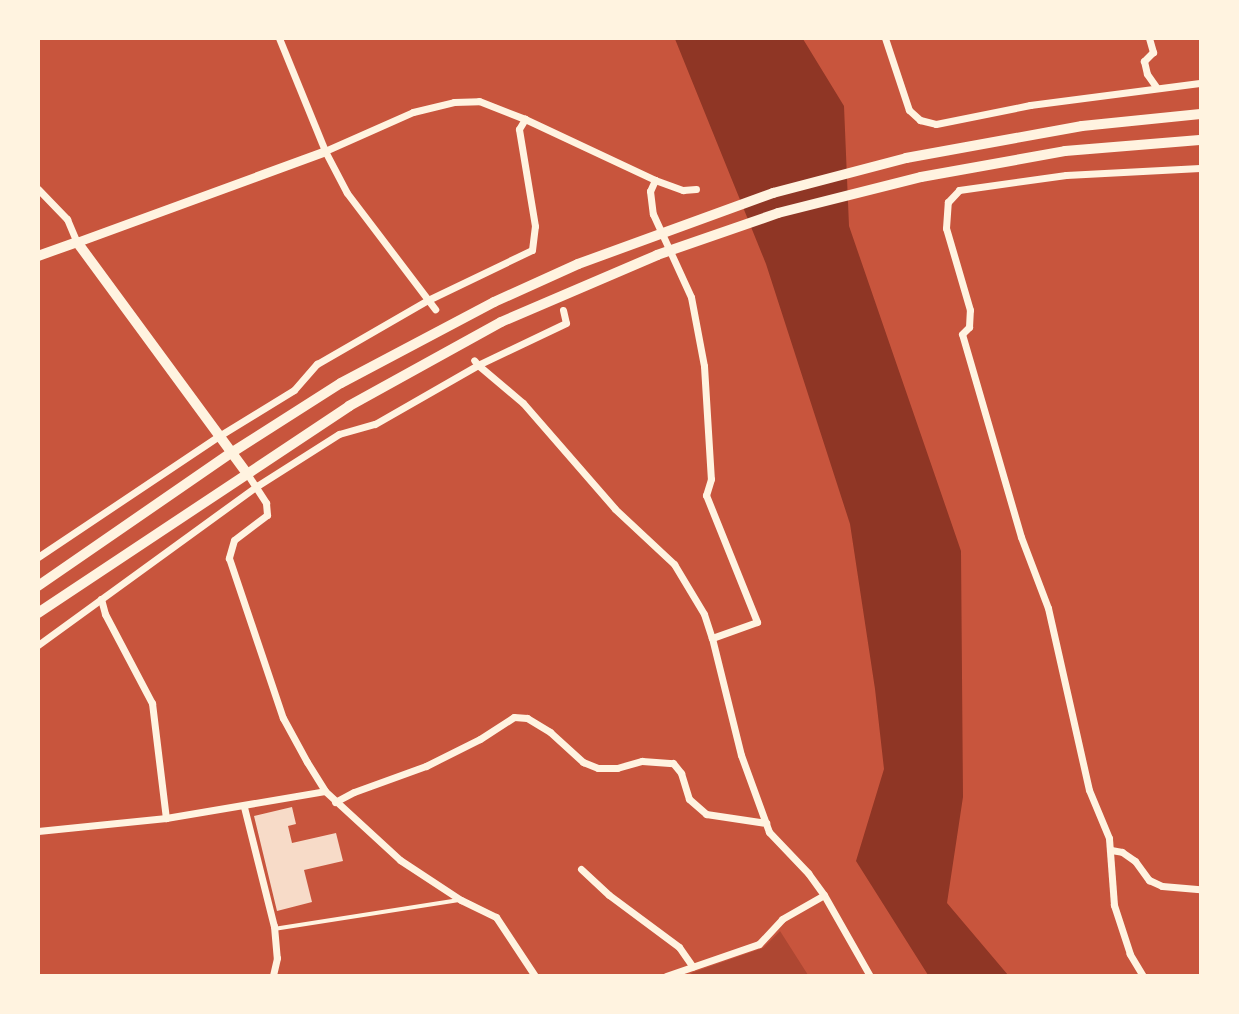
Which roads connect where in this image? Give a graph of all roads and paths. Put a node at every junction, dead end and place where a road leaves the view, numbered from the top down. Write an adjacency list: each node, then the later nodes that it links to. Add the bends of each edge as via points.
1 (279, 38): 9 (street)
2 (885, 38): 5 (street, via 909,110 920,120 936,124)
3 (1149, 38): 5 (street, via 1153,52 1144,61)
4 (1200, 82): 5 (street)
5 (1156, 87)
6 (1200, 114): 21 (highway, via 1082,126 906,158 773,193 651,235 482,308 341,383)
7 (525, 119): 9 (street, via 479,101 454,102 413,113); 11 (street); 16 (street, via 519,129 535,226 532,250)
8 (1200, 140): 22 (highway, via 1065,151 912,179 778,214 657,254 501,322 349,406)
9 (325, 151): 14 (street); 16 (street, via 347,193)
10 (1200, 167): 36 (street, via 1066,175 985,186 959,190 947,202 946,228 970,310 969,327 962,334 1021,537 1048,608 1089,790)
11 (655, 180): 12 (street, via 683,190); 28 (street, via 650,191 653,214 691,297 704,366 711,480 706,495 757,622)
12 (696, 189)
13 (38, 190): 14 (street, via 67,219)
14 (77, 242): 15 (main road); 20 (main road)
15 (38, 256)
16 (428, 300): 17 (street); 20 (street, via 317,364 294,390)
17 (435, 309)
18 (564, 310): 19 (street, via 566,323)
19 (476, 362): 23 (street, via 375,424 339,434); 28 (street, via 523,403 615,509 674,564 704,614)
20 (219, 436): 21 (main road); 24 (street)
21 (231, 453): 22 (main road); 25 (highway)
22 (246, 472): 23 (street); 27 (highway)
23 (257, 486): 26 (street); 30 (street, via 267,503 267,514 234,540 229,558 283,718)
24 (38, 557)
25 (38, 586)
26 (101, 599): 29 (street); 33 (street, via 152,703)
27 (38, 613)
28 (712, 638): 34 (street, via 741,755)
29 (38, 645)
30 (325, 792): 31 (street); 32 (street)
31 (335, 802): 34 (street, via 426,766 514,717 527,718 583,762 598,768 642,761 673,763 689,799 706,814); 40 (street, via 400,860)
32 (244, 807): 33 (street); 41 (street)
33 (166, 818): 35 (street)
34 (766, 824): 39 (street)
35 (38, 831)
36 (1111, 850): 38 (street, via 1129,857 1149,880 1162,886); 47 (street, via 1114,905 1130,954)
37 (582, 869): 42 (street, via 679,947)
38 (1200, 889)
39 (824, 895): 42 (street, via 782,919 760,944); 46 (street)
40 (461, 900): 41 (lane); 44 (street, via 496,917)
41 (274, 929): 43 (street, via 277,958)
42 (693, 967): 45 (street)
43 (272, 975)
44 (536, 975)
45 (666, 975)
46 (870, 975)
47 (1143, 975)

